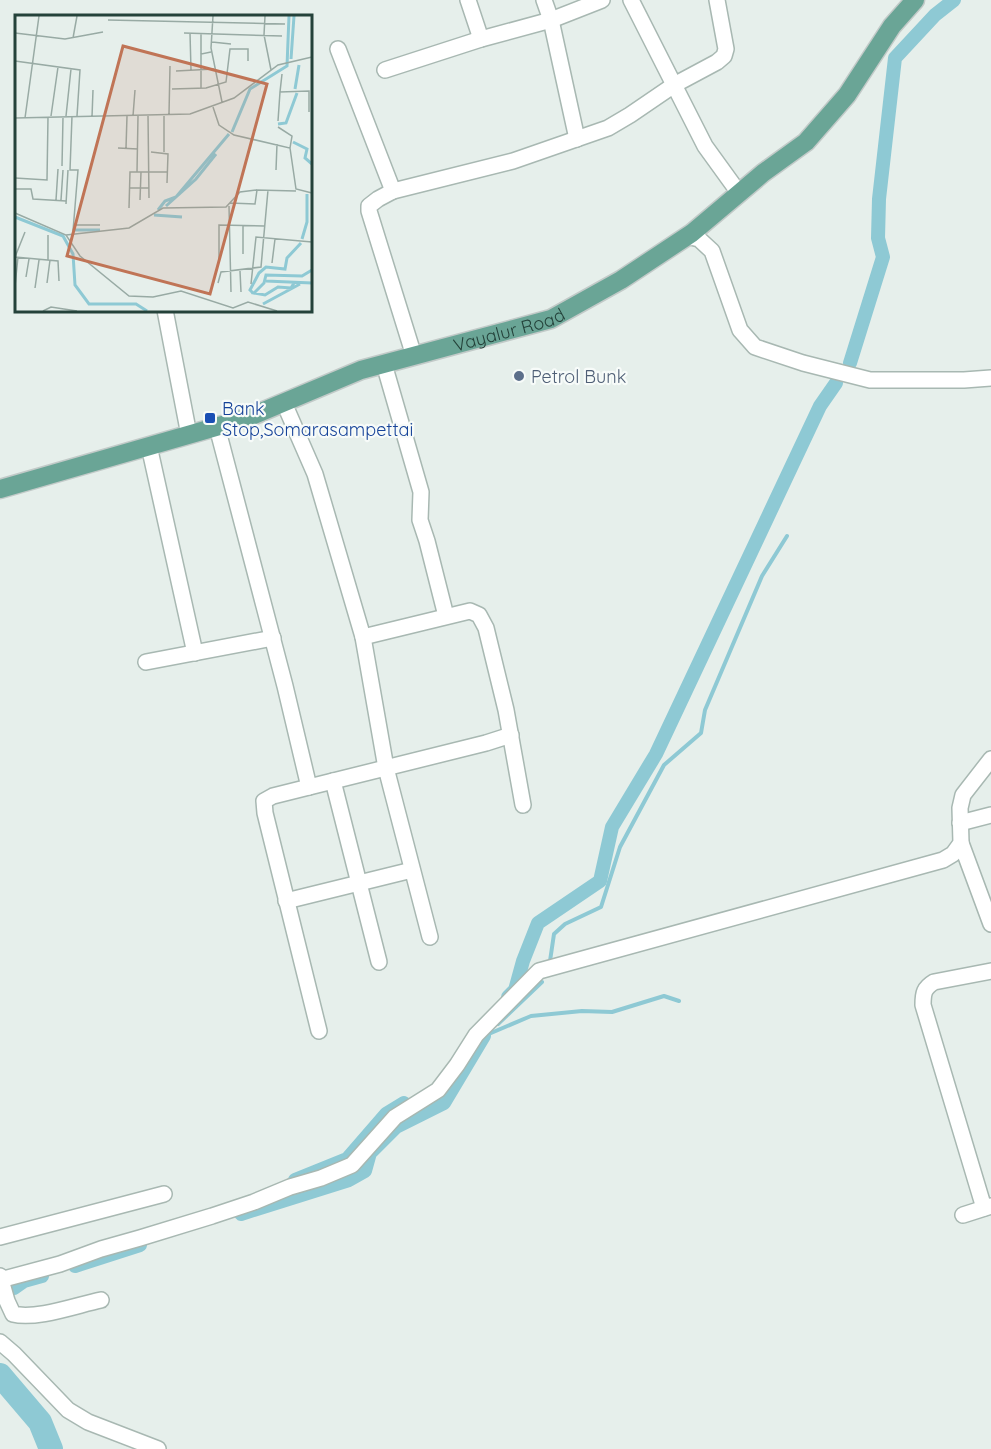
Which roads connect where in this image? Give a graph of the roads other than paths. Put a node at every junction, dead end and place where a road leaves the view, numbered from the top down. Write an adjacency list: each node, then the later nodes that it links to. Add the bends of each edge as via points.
1 (468, 0): 8 (street)
2 (544, 0): 7 (street)
3 (602, 0): 7 (street)
4 (631, 0): 11 (street)
5 (717, 0): 11 (street, via 724,56)
6 (915, 0): 14 (main road, Vayalur Road, via 892,26 847,95 806,142)
7 (551, 20): 8 (street); 12 (street)
8 (481, 39): 10 (street)
9 (338, 49): 13 (street)
10 (385, 70)
11 (674, 85): 12 (street, via 608,128); 14 (street, via 705,146)
12 (577, 139): 13 (street)
13 (393, 191): 17 (street, via 372,202 369,211)
14 (739, 193): 15 (main road, Vayalur Road)
15 (687, 236): 17 (main road, Vayalur Road, via 552,319); 19 (street, via 699,238 712,251 740,330 755,346 870,380)
16 (165, 312): 22 (street)
17 (414, 356): 18 (main road, Vayalur Road)
18 (384, 364): 20 (main road, Vayalur Road); 25 (street, via 421,492 420,520)
19 (991, 378)
20 (284, 403): 21 (main road, Vayalur Road); 26 (street, via 315,474)
21 (217, 427): 22 (main road, Vayalur Road); 27 (street)
22 (189, 435): 23 (main road, Vayalur Road)
23 (149, 446): 24 (main road, Vayalur Road); 28 (street)
24 (0, 489)
25 (446, 616): 26 (street); 30 (street, via 470,611 479,615 486,628)
26 (363, 637): 32 (street)
27 (273, 638): 28 (street); 34 (street)
28 (195, 653): 29 (street)
29 (146, 662)
30 (511, 735): 32 (street); 35 (street)
31 (991, 759): 37 (street, via 963,795)
32 (386, 768): 33 (street); 39 (street)
33 (333, 781): 34 (street); 40 (street)
34 (309, 787): 41 (street, via 264,801)
35 (523, 805)
36 (991, 815): 37 (street)
37 (960, 823): 38 (street)
38 (961, 843): 42 (street); 51 (street, via 943,860 539,971 476,1035 438,1090 395,1117 352,1165 212,1216 60,1264)
39 (412, 870): 40 (street); 43 (street)
40 (359, 883): 41 (street); 44 (street)
41 (286, 901): 46 (street)
42 (991, 924)
43 (430, 937)
44 (380, 962)
45 (991, 971): 48 (street, via 934,982 923,994 923,1005)
46 (319, 1031)
47 (164, 1194): 50 (street)
48 (988, 1207): 49 (street)
49 (963, 1215)
50 (0, 1237)
51 (0, 1278): 52 (street, via 13,1314 21,1316)
52 (101, 1300)
53 (0, 1342): 54 (street, via 68,1410 88,1422)
54 (158, 1449)

